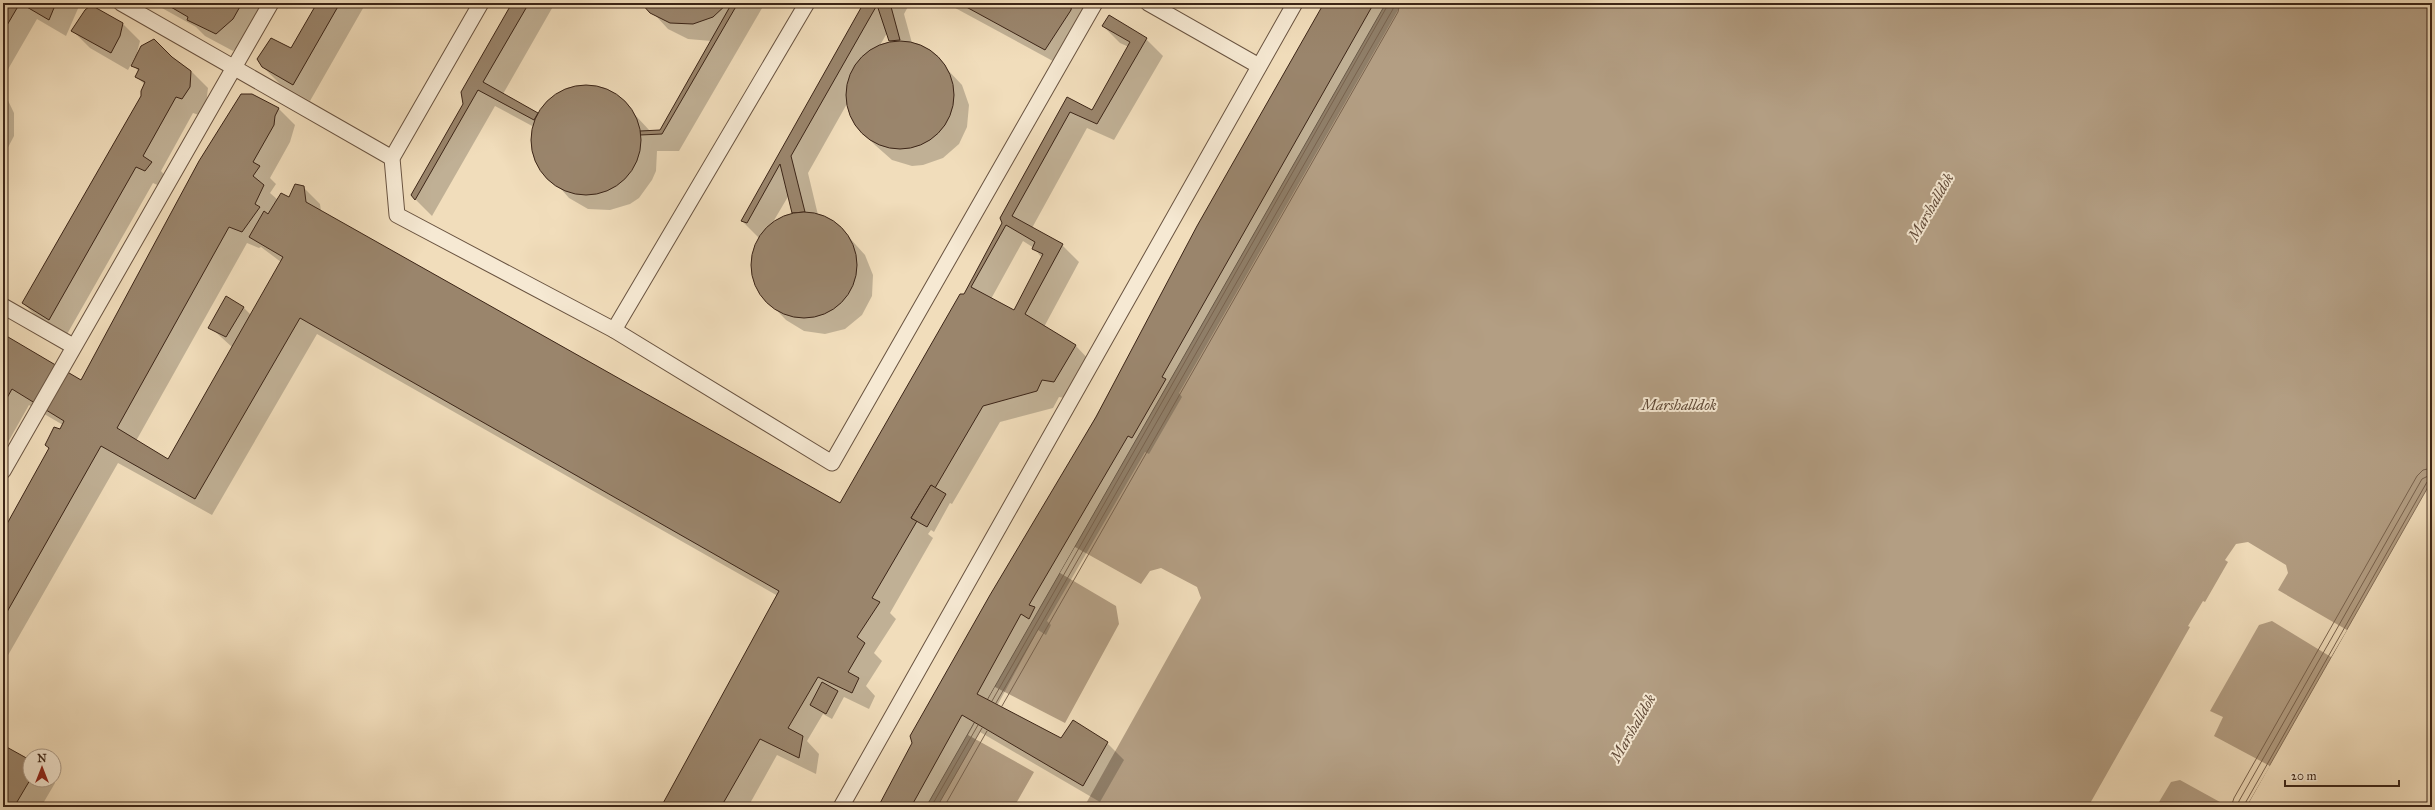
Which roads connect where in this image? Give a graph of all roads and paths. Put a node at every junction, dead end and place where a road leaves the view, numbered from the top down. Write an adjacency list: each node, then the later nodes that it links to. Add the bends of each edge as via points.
1 (121, 3): 9 (lane)
2 (271, 3): 9 (lane)
3 (480, 3): 10 (lane)
4 (807, 3): 12 (lane)
5 (1095, 3): 12 (lane, via 832,463)
6 (1148, 3): 8 (lane)
7 (1295, 3): 8 (lane)
8 (1259, 66): 15 (lane)
9 (235, 68): 10 (lane); 13 (lane)
10 (392, 158): 12 (lane, via 398,215)
11 (3, 306): 13 (lane)
12 (614, 330)
13 (73, 346): 14 (lane)
14 (3, 471)
15 (841, 807)

